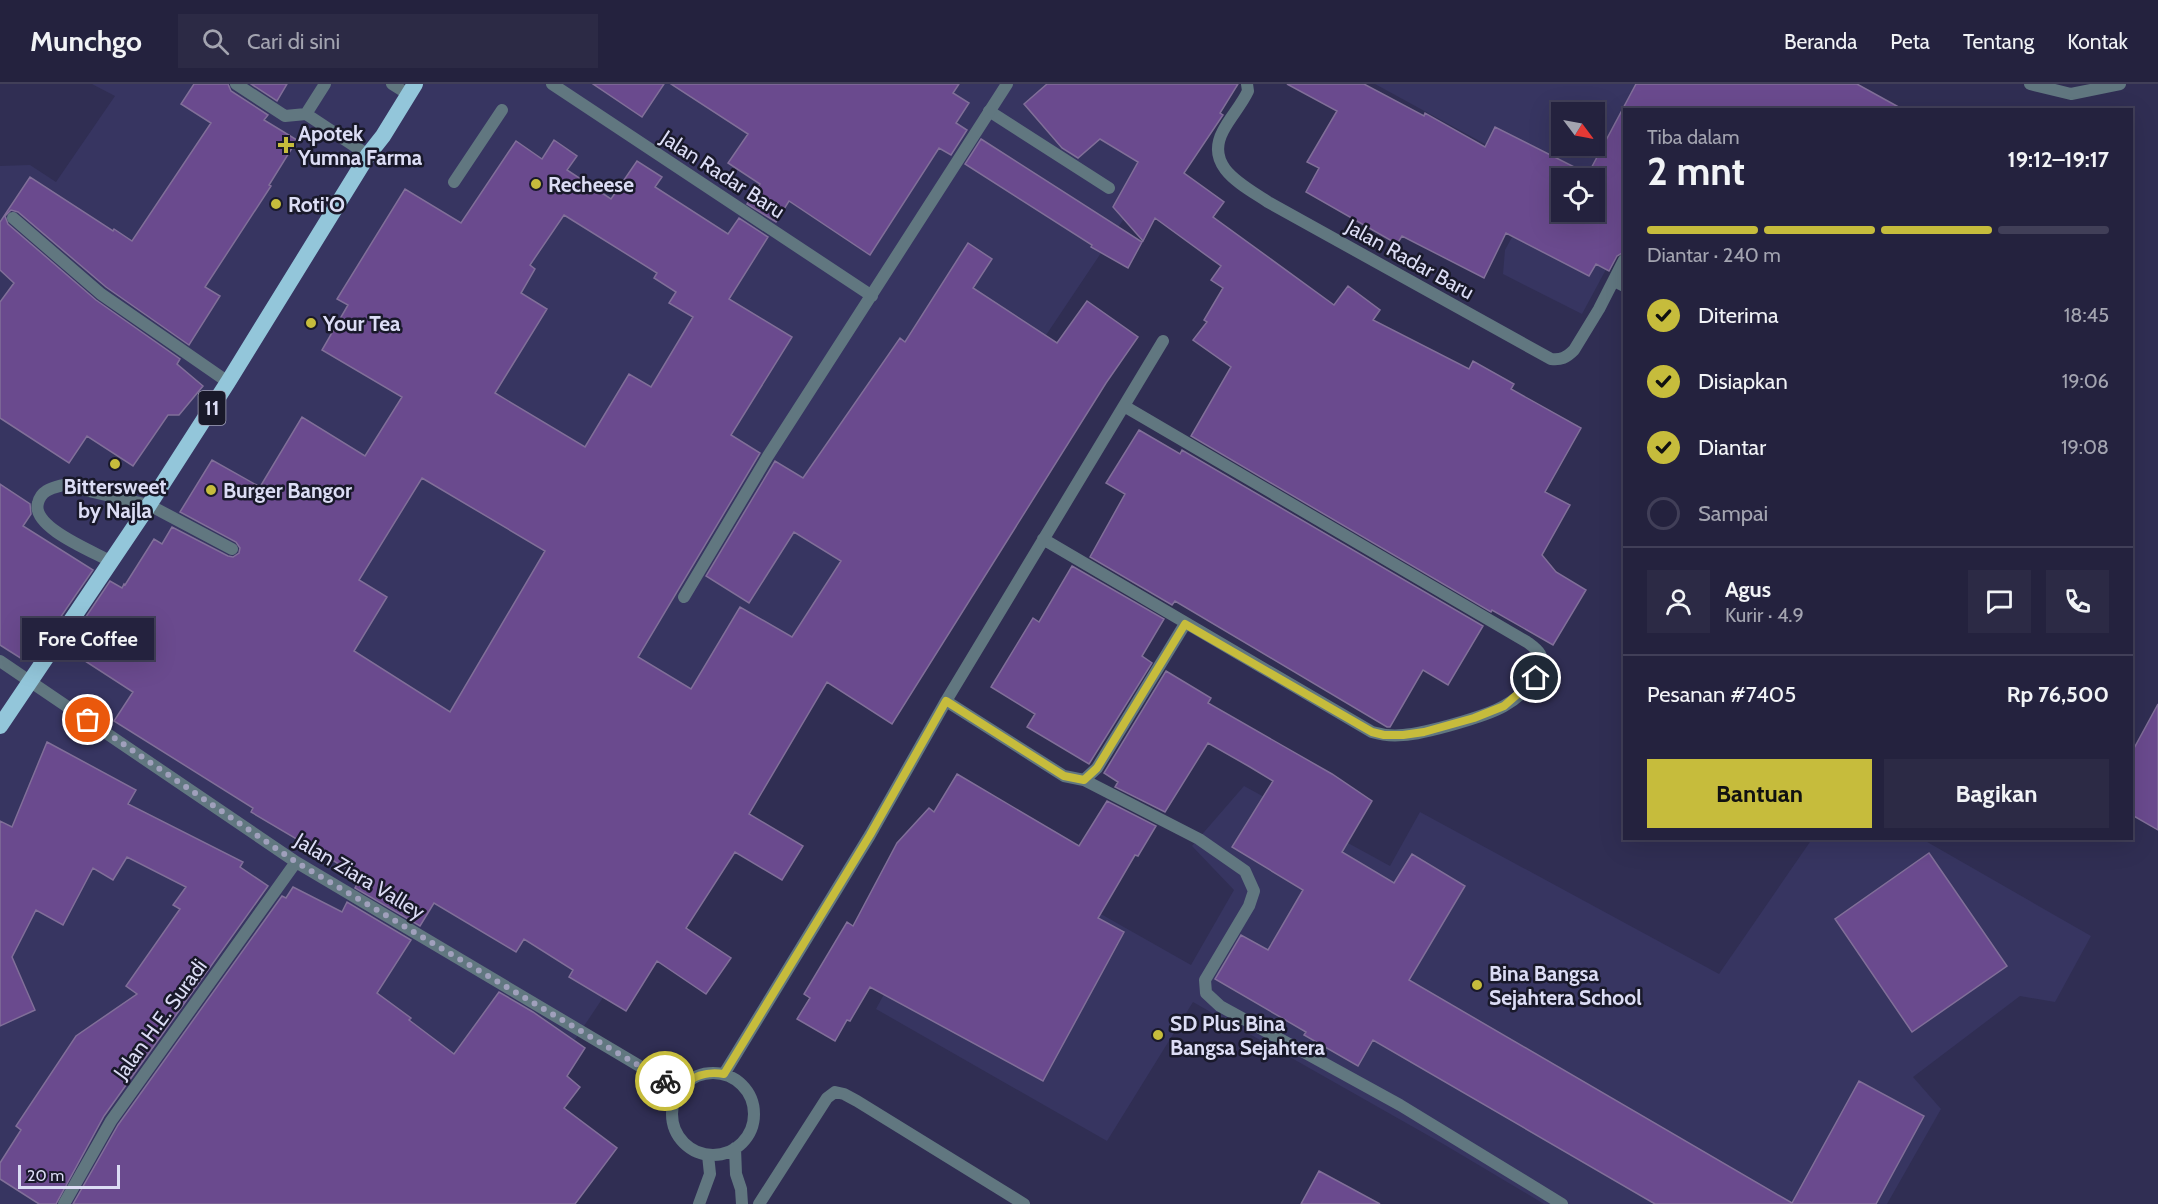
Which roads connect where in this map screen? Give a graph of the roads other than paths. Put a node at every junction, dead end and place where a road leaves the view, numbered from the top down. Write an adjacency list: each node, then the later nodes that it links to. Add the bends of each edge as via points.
1 (236, 84): 12 (street, via 285,116)
2 (326, 84): 12 (street)
3 (392, 84): 9 (street)
4 (552, 84): 19 (street, Jalan Radar Baru)
5 (1007, 84): 11 (street)
6 (1246, 84): 18 (street, Jalan Radar Baru, via 1248,91 1222,132 1216,150 1231,176 1268,202 1534,351 1551,359 1568,356)
7 (2030, 84): 8 (street, via 2071,94)
8 (2120, 84)
9 (412, 89): 13 (highway, 11)
10 (502, 110): 14 (street)
11 (989, 111): 15 (street); 19 (street)
12 (306, 114): 13 (street)
13 (369, 154): 21 (highway, 11)
14 (454, 182)
15 (1109, 188)
16 (13, 218): 21 (street, via 101,294)
17 (1623, 265): 18 (street, Jalan Radar Baru)
18 (1619, 283)
19 (872, 296): 27 (street, via 768,456)
20 (1163, 341): 22 (street)
21 (228, 382): 23 (highway, 11)
22 (1124, 406): 24 (street); 28 (street, via 1527,642 1543,661 1536,678 1504,706 1424,732 1384,735 1372,732)
23 (149, 506): 25 (street); 26 (highway, 11); 26 (street, via 63,485 40,495 38,515 48,526)
24 (1043, 539): 28 (street); 31 (street)
25 (232, 549)
26 (111, 561): 30 (highway, 11)
27 (684, 597)
28 (1185, 624): 33 (street, via 1097,768)
29 (0, 661): 30 (street, Jalan Ziara Valley)
30 (31, 681): 32 (highway, 11); 34 (street, Jalan Ziara Valley)
31 (946, 701): 33 (street, via 1064,776); 35 (street, via 870,835)
32 (0, 726)
33 (1084, 780): 44 (street, via 1199,839 1245,871 1254,891 1250,906 1205,980 1206,993 1220,1006 1400,1105)
34 (296, 862): 36 (street, Jalan Ziara Valley); 39 (street, Jalan H.E. Suradi, via 111,1120)
35 (724, 1074): 36 (street, via 700,1074); 37 (street, via 745,1088 753,1108 751,1129)
36 (680, 1090): 38 (street, via 672,1114 676,1133 688,1147)
37 (735, 1148): 38 (street); 41 (street)
38 (708, 1155): 40 (street, via 710,1174)
39 (64, 1204)
40 (699, 1204)
41 (742, 1204)
42 (759, 1204): 43 (street, via 827,1098 835,1092 857,1101)
43 (1024, 1204)
44 (1562, 1204)

